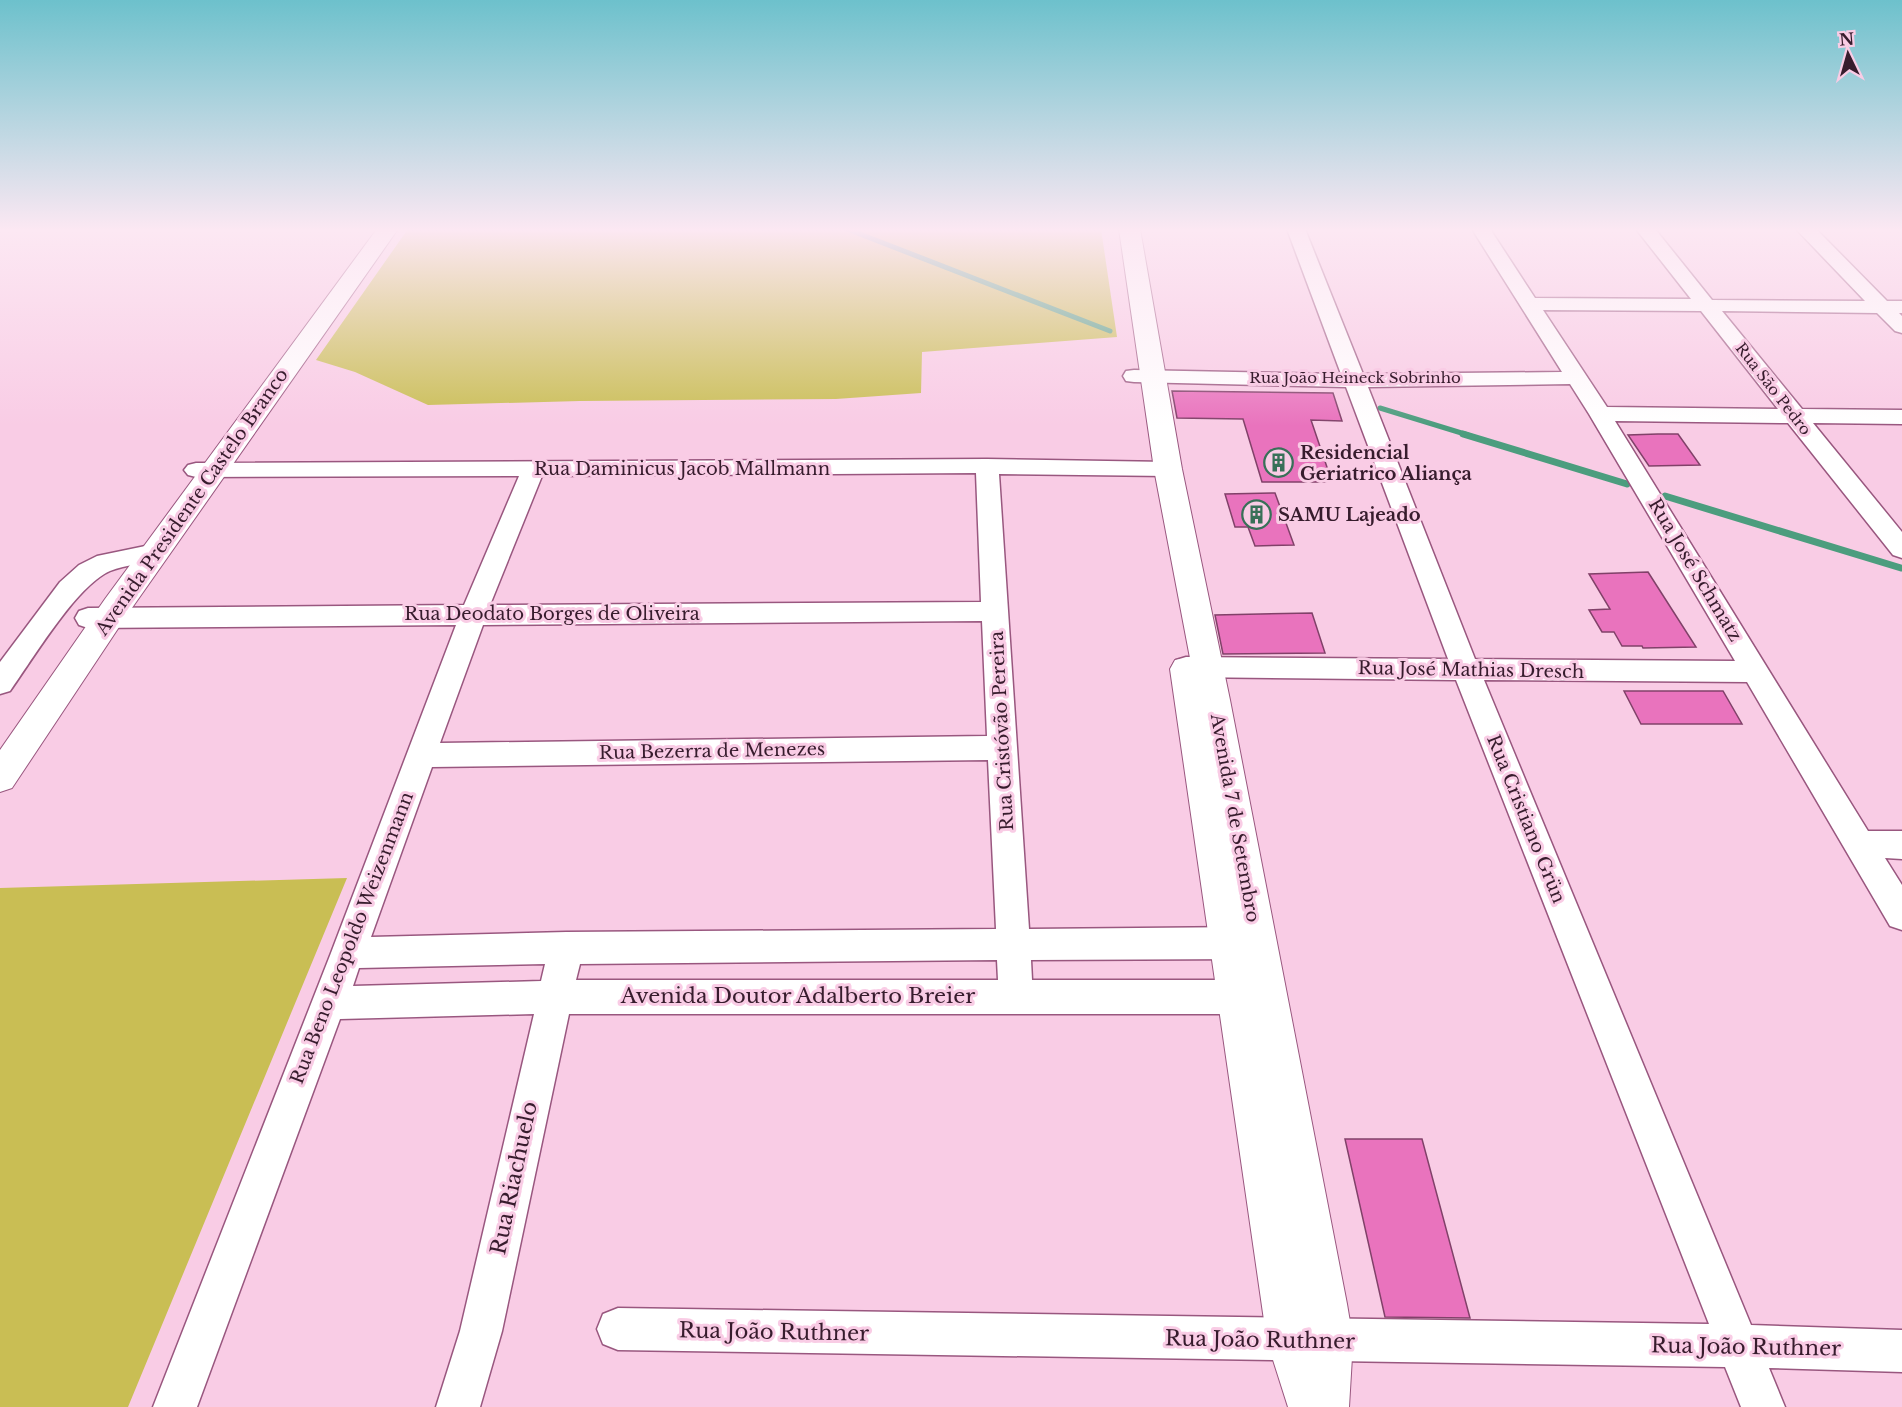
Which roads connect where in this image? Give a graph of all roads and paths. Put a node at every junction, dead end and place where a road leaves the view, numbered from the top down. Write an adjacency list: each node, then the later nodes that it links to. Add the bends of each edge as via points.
1 (327, 295): 21 (main road, Avenida Presidente Castelo Branco)
2 (338, 295): 21 (main road, Avenida Presidente Castelo Branco)
3 (1127, 295): 14 (main road, Avenida 7 de Setembro)
4 (1135, 295): 14 (main road, Avenida 7 de Setembro)
5 (1321, 295): 16 (street, Rua Cristiano Grün)
6 (1522, 295): 9 (street, Rua José Schmatz)
7 (1699, 295): 10 (street, Rua São Pedro)
8 (1869, 295): 11 (street)
9 (1528, 304): 10 (street); 15 (street, Rua José Schmatz)
10 (1707, 304): 11 (street); 18 (street, Rua São Pedro)
11 (1880, 306): 12 (street); 13 (street)
12 (1902, 306)
13 (1902, 327)
14 (1143, 376): 16 (street, Rua João Heineck Sobrinho); 23 (main road, Avenida 7 de Setembro)
15 (1576, 378): 16 (street, Rua João Heineck Sobrinho); 17 (street, Rua José Schmatz)
16 (1355, 381): 30 (street, Rua Cristiano Grün)
17 (1600, 414): 18 (street); 31 (street, Rua José Schmatz)
18 (1795, 417): 19 (street); 24 (street, Rua São Pedro)
19 (1902, 417)
20 (987, 466): 22 (street, Rua Daminicus Jacob Mallmann); 23 (street, Rua Daminicus Jacob Mallmann); 26 (street, Rua Cristóvão Pereira)
21 (205, 470): 22 (street, Rua Daminicus Jacob Mallmann); 25 (main road, Avenida Presidente Castelo Branco)
22 (533, 470): 27 (street, Rua Beno Leopoldo Weizenmann)
23 (1159, 470): 29 (main road, Avenida 7 de Setembro)
24 (1902, 549)
25 (144, 554): 28 (main road, Avenida Presidente Castelo Branco); 32 (street, via 106,562 88,571 69,589)
26 (995, 611): 27 (street, Rua Deodato Borges de Oliveira); 33 (street, Rua Cristóvão Pereira)
27 (473, 615): 28 (street, Rua Deodato Borges de Oliveira); 35 (street, Rua Beno Leopoldo Weizenmann)
28 (99, 618): 34 (main road, Avenida Presidente Castelo Branco); 36 (main road, Avenida Presidente Castelo Branco)
29 (1197, 667): 30 (street, Rua José Mathias Dresch); 40 (main road, Avenida 7 de Setembro)
30 (1466, 671): 31 (street, Rua José Mathias Dresch); 50 (street, Rua Cristiano Grün)
31 (1756, 672): 37 (street, Rua José Schmatz)
32 (0, 683)
33 (1004, 748): 35 (street, Rua Bezerra de Menezes); 41 (street, Rua Cristóvão Pereira)
34 (0, 749)
35 (421, 755): 43 (street, Rua Beno Leopoldo Weizenmann)
36 (0, 778)
37 (1858, 844): 38 (street); 39 (street, Rua José Schmatz)
38 (1902, 844)
39 (1902, 915)
40 (1244, 943): 41 (street); 46 (main road, Avenida 7 de Setembro)
41 (1015, 945): 42 (street); 44 (street, Rua Cristóvão Pereira)
42 (566, 948): 43 (street); 45 (street, Rua Riachuelo)
43 (348, 953): 47 (street, Rua Beno Leopoldo Weizenmann)
44 (1016, 995): 45 (street, Avenida Doutor Adalberto Breier); 46 (street, Avenida Doutor Adalberto Breier)
45 (555, 997): 47 (street, Avenida Doutor Adalberto Breier); 53 (street, Rua Riachuelo, via 481,1330)
46 (1253, 997): 49 (main road, Avenida 7 de Setembro)
47 (328, 1003): 52 (street, Rua Beno Leopoldo Weizenmann)
48 (618, 1329): 49 (street, Rua João Ruthner)
49 (1310, 1341): 50 (street, Rua João Ruthner); 54 (main road, Avenida 7 de Setembro); 55 (main road, Avenida 7 de Setembro)
50 (1738, 1346): 51 (street, Rua João Ruthner); 56 (street, Rua Cristiano Grün)
51 (1902, 1351)
52 (176, 1407)
53 (458, 1407)
54 (1313, 1407)
55 (1324, 1407)
56 (1763, 1407)

